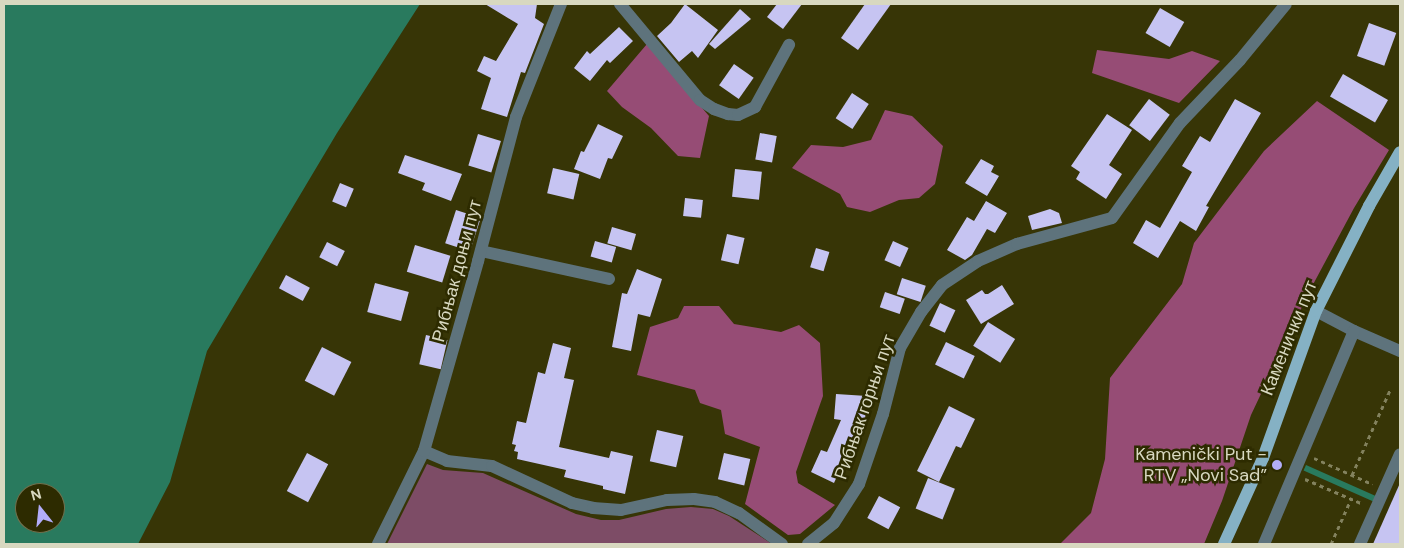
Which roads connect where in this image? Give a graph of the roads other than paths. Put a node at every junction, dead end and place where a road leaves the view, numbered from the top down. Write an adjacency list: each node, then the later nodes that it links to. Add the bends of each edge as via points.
1 (561, 4): 6 (street, Рибњак доњи пут, via 516,117)
2 (620, 4): 4 (street, via 700,100 728,114 738,115 756,106)
3 (1286, 4): 15 (street, Рибњак горњи пут, via 1240,60 1180,123 1112,218 1017,244 978,261 942,285 920,312 900,348 883,414 859,484 834,523)
4 (790, 45)
5 (1400, 152): 8 (main road, Каменички пут)
6 (481, 251): 7 (street); 11 (street, Рибњак доњи пут)
7 (609, 279)
8 (1316, 311): 9 (street); 16 (main road, Каменички пут, via 1263,458)
9 (1354, 331): 10 (street); 17 (street)
10 (1400, 351)
11 (424, 451): 13 (street, Рибњак доњи пут); 14 (street, via 447,461 492,466 572,503 593,508 621,510 666,500 715,502 740,513)
12 (1400, 454): 18 (street)
13 (378, 544)
14 (782, 544)
15 (808, 544)
16 (1224, 544)
17 (1264, 544)
18 (1360, 544)

